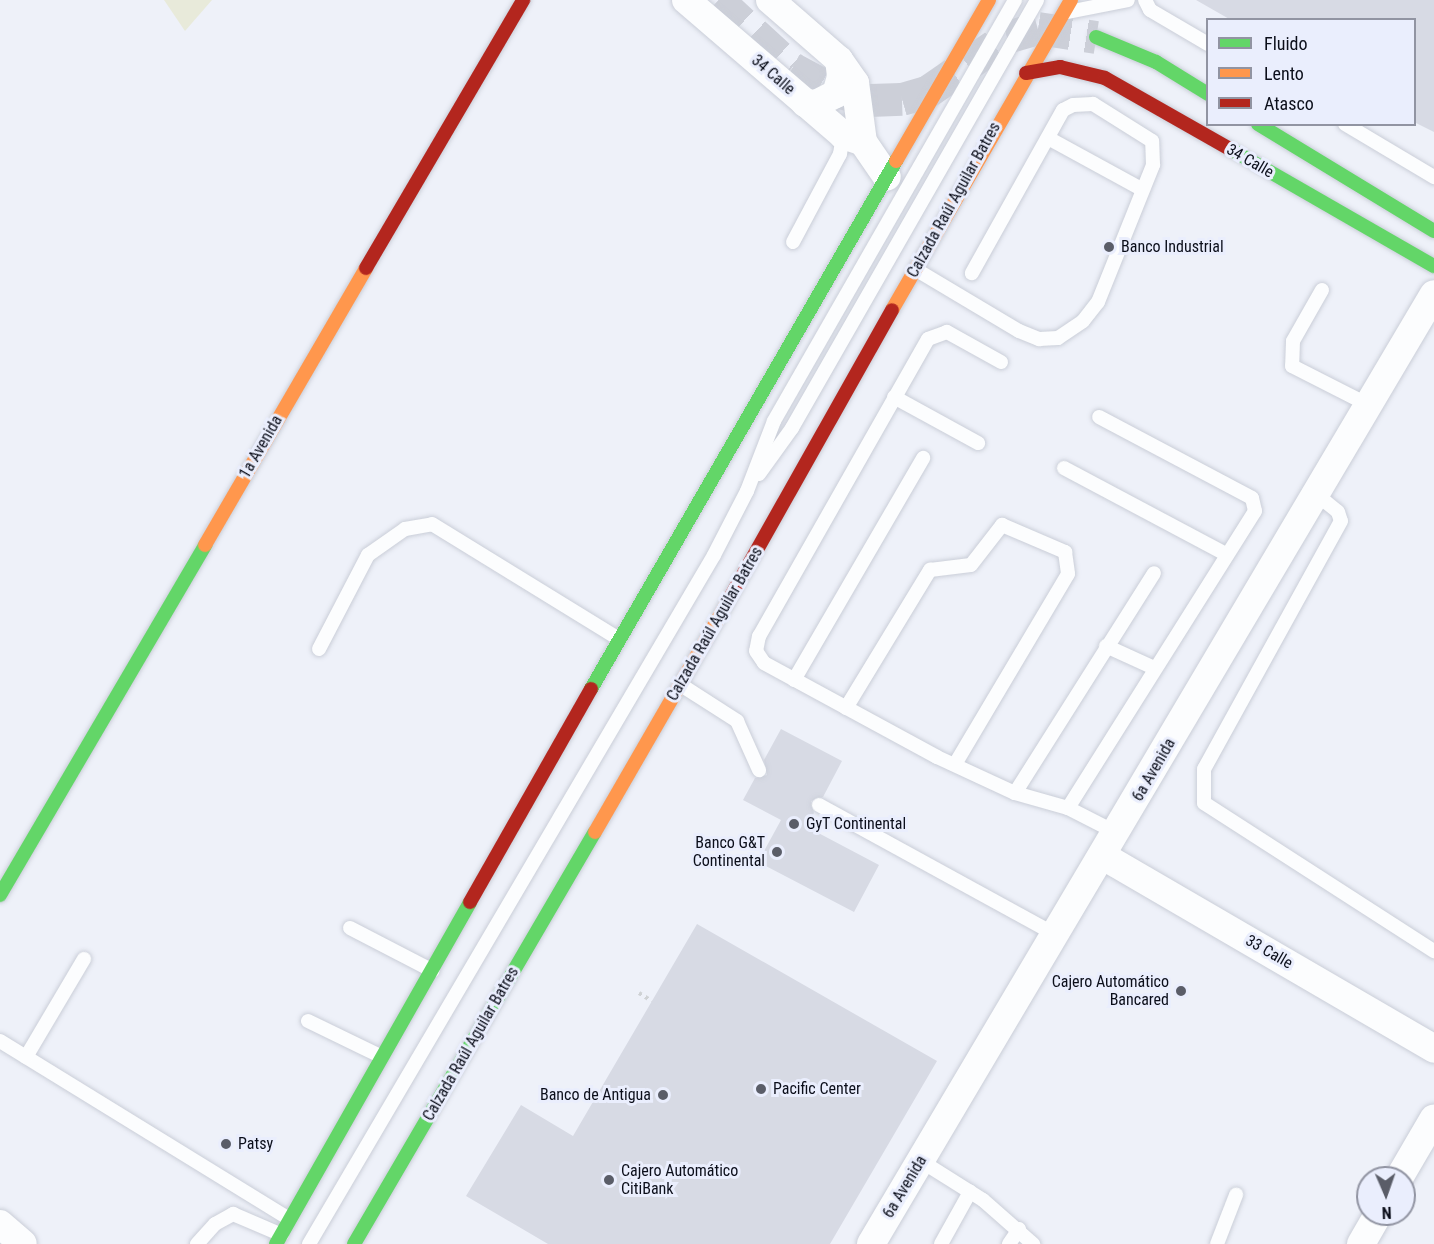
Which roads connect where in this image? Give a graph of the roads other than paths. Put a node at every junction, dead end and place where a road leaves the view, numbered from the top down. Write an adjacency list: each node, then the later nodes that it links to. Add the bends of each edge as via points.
1 (522, 0): 55 (main road, 1a Avenida)
2 (686, 0): 16 (street, 34 Calle)
3 (770, 0): 13 (street, 34 Calle)
4 (989, 0): 21 (main road)
5 (1015, 0): 38 (lane, via 774,421)
6 (1037, 0): 38 (lane, via 792,428)
7 (1071, 0): 10 (main road, Calzada Raúl Aguilar Batres)
8 (1128, 0): 10 (lane)
9 (1145, 0): 12 (lane, via 1149,10)
10 (1063, 12): 14 (main road, Calzada Raúl Aguilar Batres)
11 (1096, 37): 15 (main road, via 1156,62)
12 (1206, 43)
13 (839, 60): 16 (street, via 841,76 836,93 816,104); 20 (street, 34 Calle, via 855,82)
14 (1026, 73): 26 (main road, 34 Calle, via 1060,67 1105,78); 27 (main road, Calzada Raúl Aguilar Batres)
15 (1206, 92)
16 (805, 103): 20 (street, 34 Calle)
17 (1261, 126): 24 (main road)
18 (1348, 126): 22 (lane)
19 (1048, 138): 23 (lane); 23 (lane, via 1063,110 1092,104 1152,141 1154,158); 28 (lane)
20 (853, 139): 21 (street, 34 Calle); 25 (lane, via 840,154)
21 (887, 177): 42 (main road)
22 (1434, 177)
23 (1143, 190): 27 (lane, via 1098,302 1083,321 1058,338 1039,339 1019,331)
24 (1434, 231)
25 (794, 242)
26 (1434, 266)
27 (915, 269): 47 (main road, Calzada Raúl Aguilar Batres)
28 (972, 273)
29 (1322, 290): 33 (lane, via 1293,341 1292,366)
30 (1434, 294): 33 (street, 6a Avenida)
31 (1001, 362): 32 (lane, via 947,332 928,339)
32 (894, 398): 35 (lane); 46 (lane, via 759,636 756,651 764,663)
33 (1369, 405): 39 (street, 6a Avenida)
34 (1099, 417): 40 (lane, via 1252,498 1255,511)
35 (978, 443)
36 (923, 458): 46 (lane)
37 (1064, 468): 40 (lane)
38 (747, 491): 79 (lane, via 714,555)
39 (1316, 494): 54 (street, 6a Avenida); 58 (lane, via 1338,512 1341,521 1204,769 1204,803)
40 (1226, 554): 45 (lane)
41 (1154, 573): 43 (lane)
42 (619, 639): 44 (lane, via 432,524 405,529 368,555); 60 (main road)
43 (1106, 646): 45 (lane); 51 (lane)
44 (319, 649)
45 (1155, 668): 53 (lane)
46 (794, 680): 48 (lane)
47 (681, 685): 50 (lane, via 737,721); 76 (main road, Calzada Raúl Aguilar Batres)
48 (846, 708): 49 (lane, via 937,757); 49 (lane, via 930,570 971,565 1002,525 1065,552 1068,574)
49 (957, 763): 51 (lane)
50 (759, 770)
51 (1015, 793): 53 (lane)
52 (819, 805): 57 (lane)
53 (1068, 808): 54 (lane)
54 (1110, 844): 57 (street, 6a Avenida); 63 (street, 33 Calle)
55 (0, 895)
56 (350, 928): 60 (lane)
57 (1056, 935): 67 (street, 6a Avenida)
58 (1434, 951)
59 (84, 959): 64 (lane)
60 (433, 971): 65 (main road)
61 (308, 1021): 65 (lane)
62 (0, 1041): 64 (lane)
63 (1434, 1049)
64 (26, 1057): 71 (lane)
65 (382, 1058): 71 (main road)
66 (1434, 1118): 68 (street)
67 (921, 1161): 69 (lane); 80 (street, 6a Avenida)
68 (1406, 1166)
69 (970, 1192): 74 (lane); 81 (lane)
70 (1236, 1195): 84 (lane)
71 (290, 1220): 75 (main road)
72 (0, 1224): 77 (street)
73 (1371, 1226): 85 (street)
74 (1019, 1229): 82 (lane); 83 (lane)
75 (279, 1239): 78 (lane, via 234,1214 215,1224)
76 (363, 1241)
77 (23, 1244)
78 (197, 1244)
79 (309, 1244)
80 (871, 1244)
81 (941, 1244)
82 (1009, 1244)
83 (1033, 1244)
84 (1217, 1244)
85 (1361, 1244)

